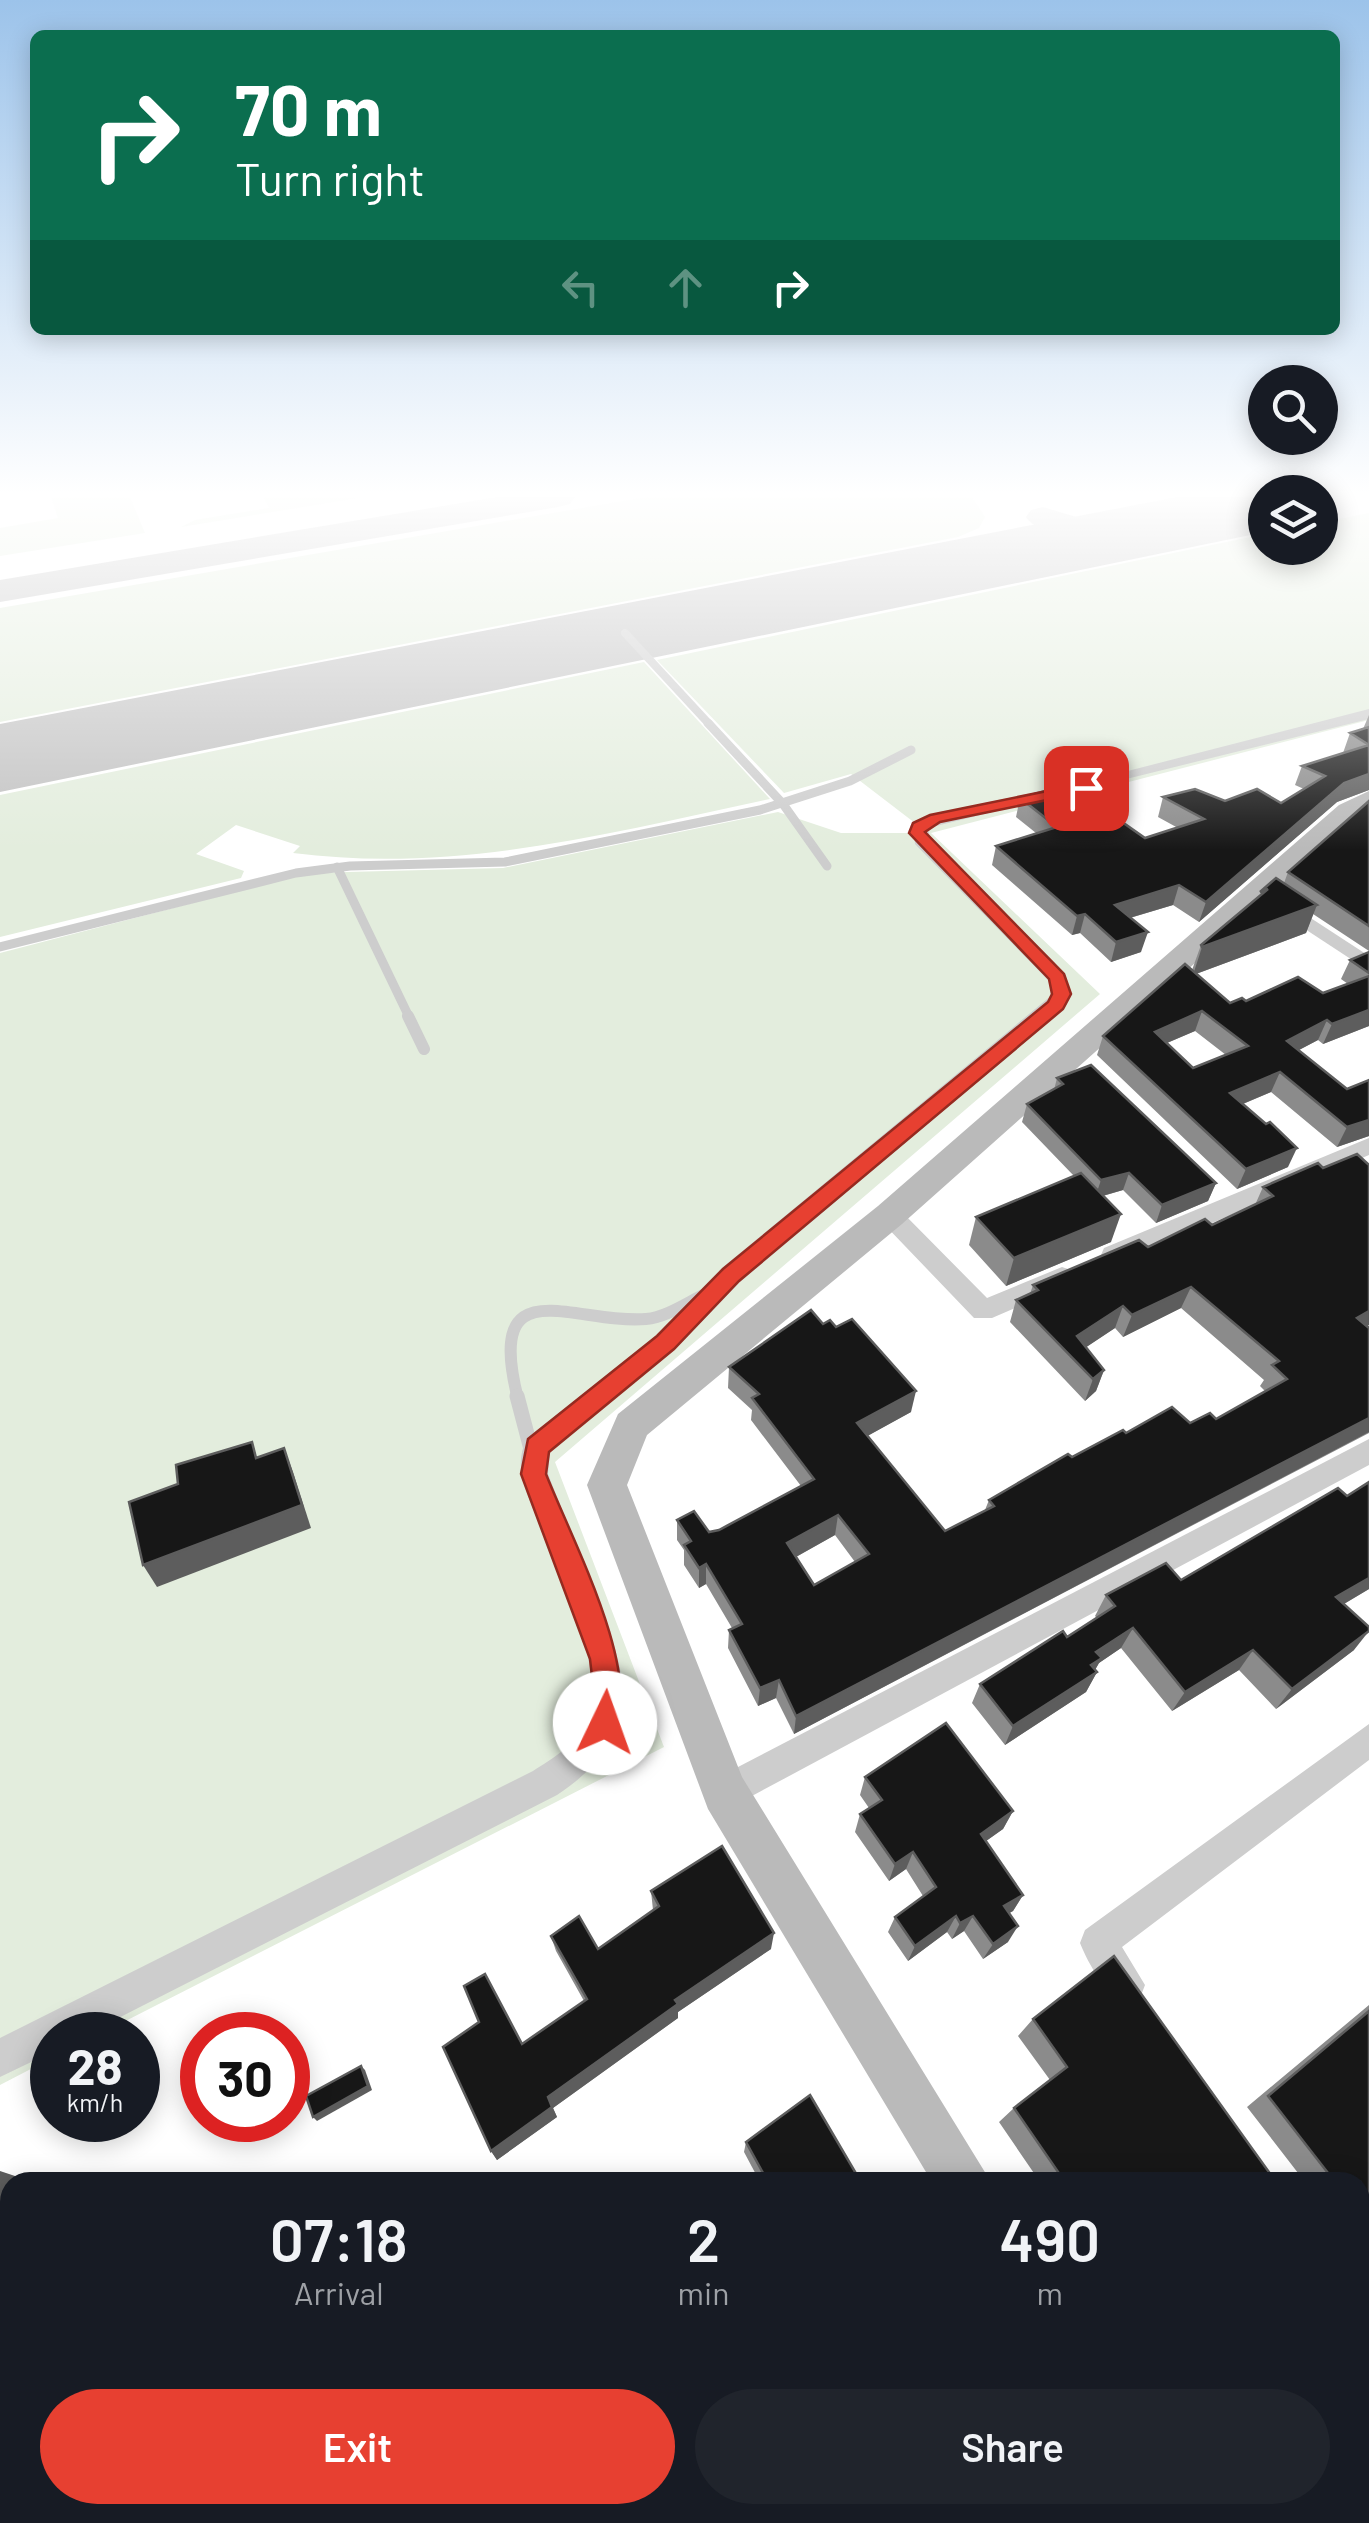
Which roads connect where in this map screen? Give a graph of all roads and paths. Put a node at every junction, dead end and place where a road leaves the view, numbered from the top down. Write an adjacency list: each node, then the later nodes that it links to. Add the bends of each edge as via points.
1 (625, 633): 5 (lane)
2 (1369, 714): 14 (street, via 918,826 921,840 1058,978 1062,994)
3 (910, 750): 5 (lane, via 850,782)
4 (1367, 800): 8 (street)
5 (783, 804): 6 (lane); 7 (lane, via 522,859)
6 (828, 866)
7 (336, 868): 9 (lane); 11 (lane)
8 (1259, 888): 10 (street); 13 (street, via 1080,1059)
9 (0, 947)
10 (1369, 966)
11 (424, 1050)
12 (1368, 1148): 13 (street, via 1225,1198 982,1311)
13 (890, 1215): 18 (street, via 632,1425 607,1485)
14 (718, 1287): 16 (street, via 665,1343 544,1438); 16 (lane, via 643,1320 574,1307 527,1318 508,1341 507,1354)
15 (1369, 1451): 18 (street)
16 (532, 1455): 20 (street, via 608,1681 605,1723 581,1759)
17 (1369, 1740): 19 (street, via 1098,1943)
18 (725, 1792): 21 (street)
19 (1144, 2007)
20 (0, 2058)
21 (958, 2172)

